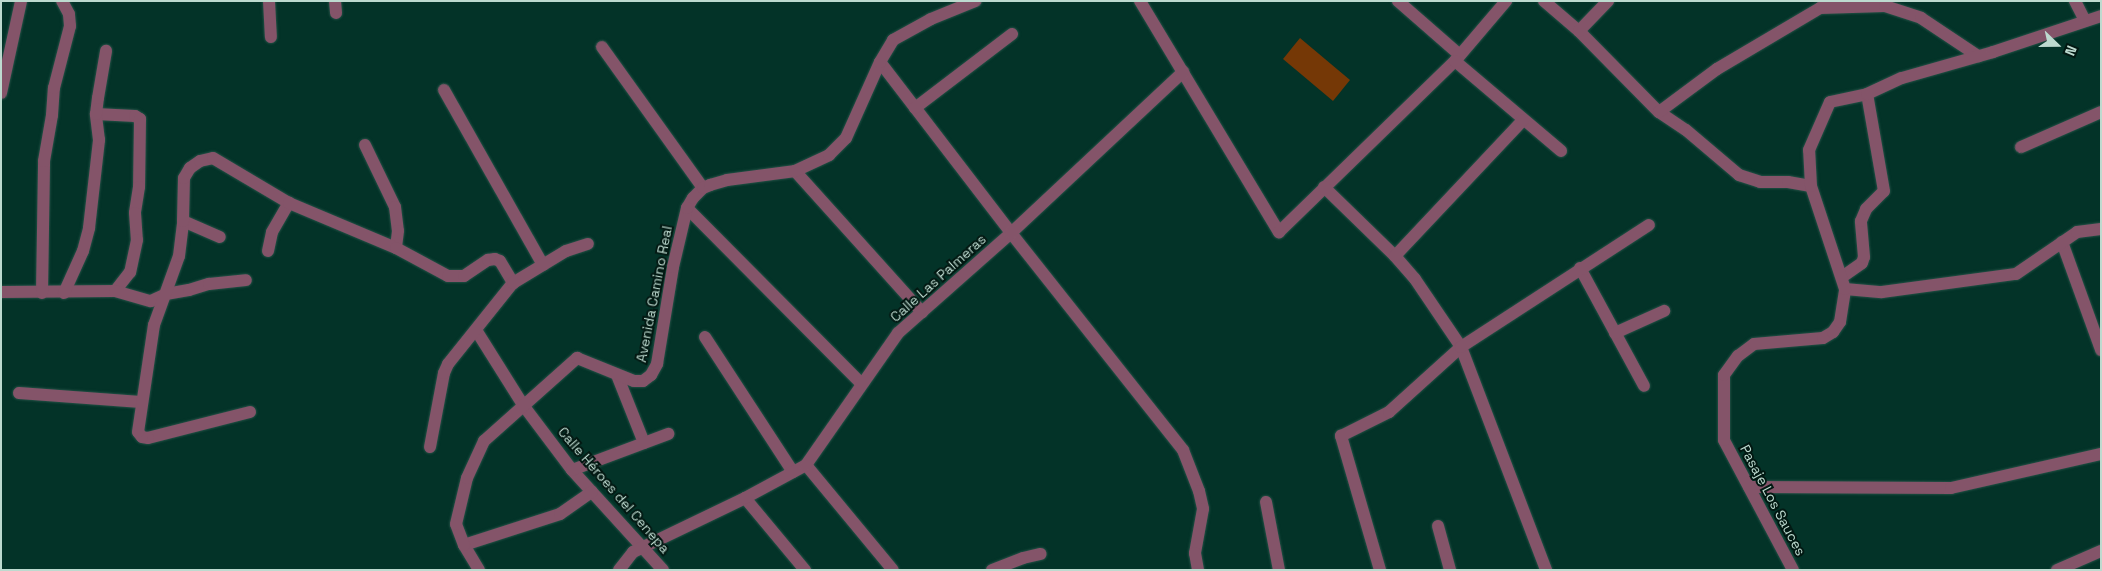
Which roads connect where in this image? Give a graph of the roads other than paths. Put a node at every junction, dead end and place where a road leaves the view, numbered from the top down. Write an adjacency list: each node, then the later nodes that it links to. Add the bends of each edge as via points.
1 (21, 1): 23 (street)
2 (62, 1): 56 (street, via 70,14 70,26 54,88 44,161)
3 (269, 1): 15 (street)
4 (976, 1): 20 (street, via 931,19 893,40)
5 (1140, 1): 21 (street)
6 (1398, 1): 19 (street)
7 (1506, 1): 19 (street)
8 (1544, 1): 13 (street)
9 (1608, 1): 13 (street)
10 (2075, 1): 12 (street)
11 (2101, 16): 12 (street)
12 (2085, 21): 18 (street)
13 (1579, 31): 26 (street)
14 (1012, 34): 25 (street)
15 (271, 37)
16 (602, 47): 36 (street)
17 (106, 51): 28 (street)
18 (1978, 56): 24 (street, via 1902,78); 26 (street, via 1921,18 1884,6 1820,8 1717,69)
19 (1458, 58): 29 (street); 35 (street)
20 (880, 62): 25 (street); 33 (street, via 846,138 829,155)
21 (1183, 72): 35 (street, via 1279,232); 42 (street, Calle Las Palmeras)
22 (444, 90): 49 (street)
23 (1, 93)
24 (1868, 94): 34 (street, via 1830,102 1809,150); 53 (street, via 1884,191 1866,209 1861,221 1864,257)
25 (915, 108): 42 (street)
26 (1659, 112): 34 (street, via 1686,130 1739,175 1760,182)
27 (2101, 112): 31 (street)
28 (96, 114): 54 (street, via 140,119 139,187 135,213 137,240 130,272); 57 (street, via 99,140 89,228 84,251)
29 (1523, 120): 32 (street); 48 (street)
30 (365, 145): 46 (street, via 396,207)
31 (2021, 147)
32 (1561, 151)
33 (794, 170): 36 (street, via 727,180); 60 (street)
34 (1811, 186): 53 (street)
35 (1324, 187): 48 (street)
36 (703, 188): 38 (street, Avenida Camino Real)
37 (289, 203): 39 (street, via 213,158 206,159 194,164 184,178); 46 (street); 47 (street, via 272,232)
38 (687, 208): 66 (street, Avenida Camino Real, via 655,370 643,381); 67 (street)
39 (183, 221): 43 (street); 58 (street, via 179,256)
40 (1649, 225): 50 (street)
41 (2101, 229): 44 (street, via 2077,232)
42 (1011, 233): 60 (street, Calle Las Palmeras); 95 (street, via 1182,450 1199,491 1203,510 1195,553)
43 (220, 237)
44 (2062, 242): 53 (street, via 2016,274 1882,292); 65 (street)
45 (588, 244): 49 (street, via 566,251)
46 (396, 248): 52 (street, via 453,277 464,276 494,259 500,261)
47 (268, 251)
48 (1395, 256): 64 (street, via 1415,279)
49 (543, 265): 52 (street)
50 (1580, 268): 62 (street); 64 (street)
51 (246, 280): 58 (street)
52 (513, 283): 61 (street)
53 (1844, 283): 80 (street, Pasaje Los Sauces, via 1840,322 1833,332 1823,338 1754,344 1738,356 1724,375 1724,440)
54 (115, 291): 57 (street); 58 (street, via 151,301)
55 (1, 292): 56 (street)
56 (42, 293): 57 (street)
57 (64, 293)
58 (166, 294): 70 (street, via 154,325)
59 (1664, 311): 62 (street)
60 (922, 312): 67 (street, Calle Las Palmeras, via 898,333)
61 (476, 330): 71 (street, Calle Héroes del Cenepa); 75 (street, via 445,369)
62 (1615, 333): 68 (street)
63 (704, 337): 79 (street)
64 (1461, 347): 97 (street, via 1389,412 1341,436); 99 (street)
65 (2101, 350)
66 (617, 375): 71 (street, Avenida Camino Real, via 578,358); 74 (street)
67 (862, 384): 77 (street, Calle Las Palmeras)
68 (1644, 386)
69 (19, 394): 70 (street)
70 (141, 402): 72 (street, via 138,428 145,438)
71 (523, 405): 78 (street, Calle Héroes del Cenepa); 85 (street, via 484,441 467,478 456,524)
72 (250, 412)
73 (668, 434): 74 (street)
74 (644, 443): 78 (street)
75 (430, 447)
76 (2101, 454): 80 (street, via 1951,488)
77 (806, 465): 79 (street, Calle Las Palmeras); 93 (street)
78 (572, 470): 81 (street, Calle Héroes del Cenepa)
79 (793, 472): 82 (street, Calle Las Palmeras)
80 (1749, 487): 100 (street, Pasaje Los Sauces)
81 (592, 492): 85 (street, via 560,514); 86 (street, Calle Héroes del Cenepa)
82 (746, 498): 86 (street, Calle Las Palmeras); 92 (street)
83 (1266, 502): 96 (street)
84 (1438, 526): 98 (street)
85 (464, 545): 89 (street)
86 (643, 548): 90 (street, Calle Las Palmeras, via 633,552); 91 (street, Calle Héroes del Cenepa)
87 (2101, 551): 101 (street)
88 (1041, 554): 94 (street)
89 (479, 570)
90 (619, 570)
91 (663, 570)
92 (805, 570)
93 (893, 570)
94 (992, 570)
95 (1198, 570)
96 (1279, 570)
97 (1380, 570)
98 (1450, 570)
99 (1546, 570)
100 (1793, 570)
101 (2057, 570)

